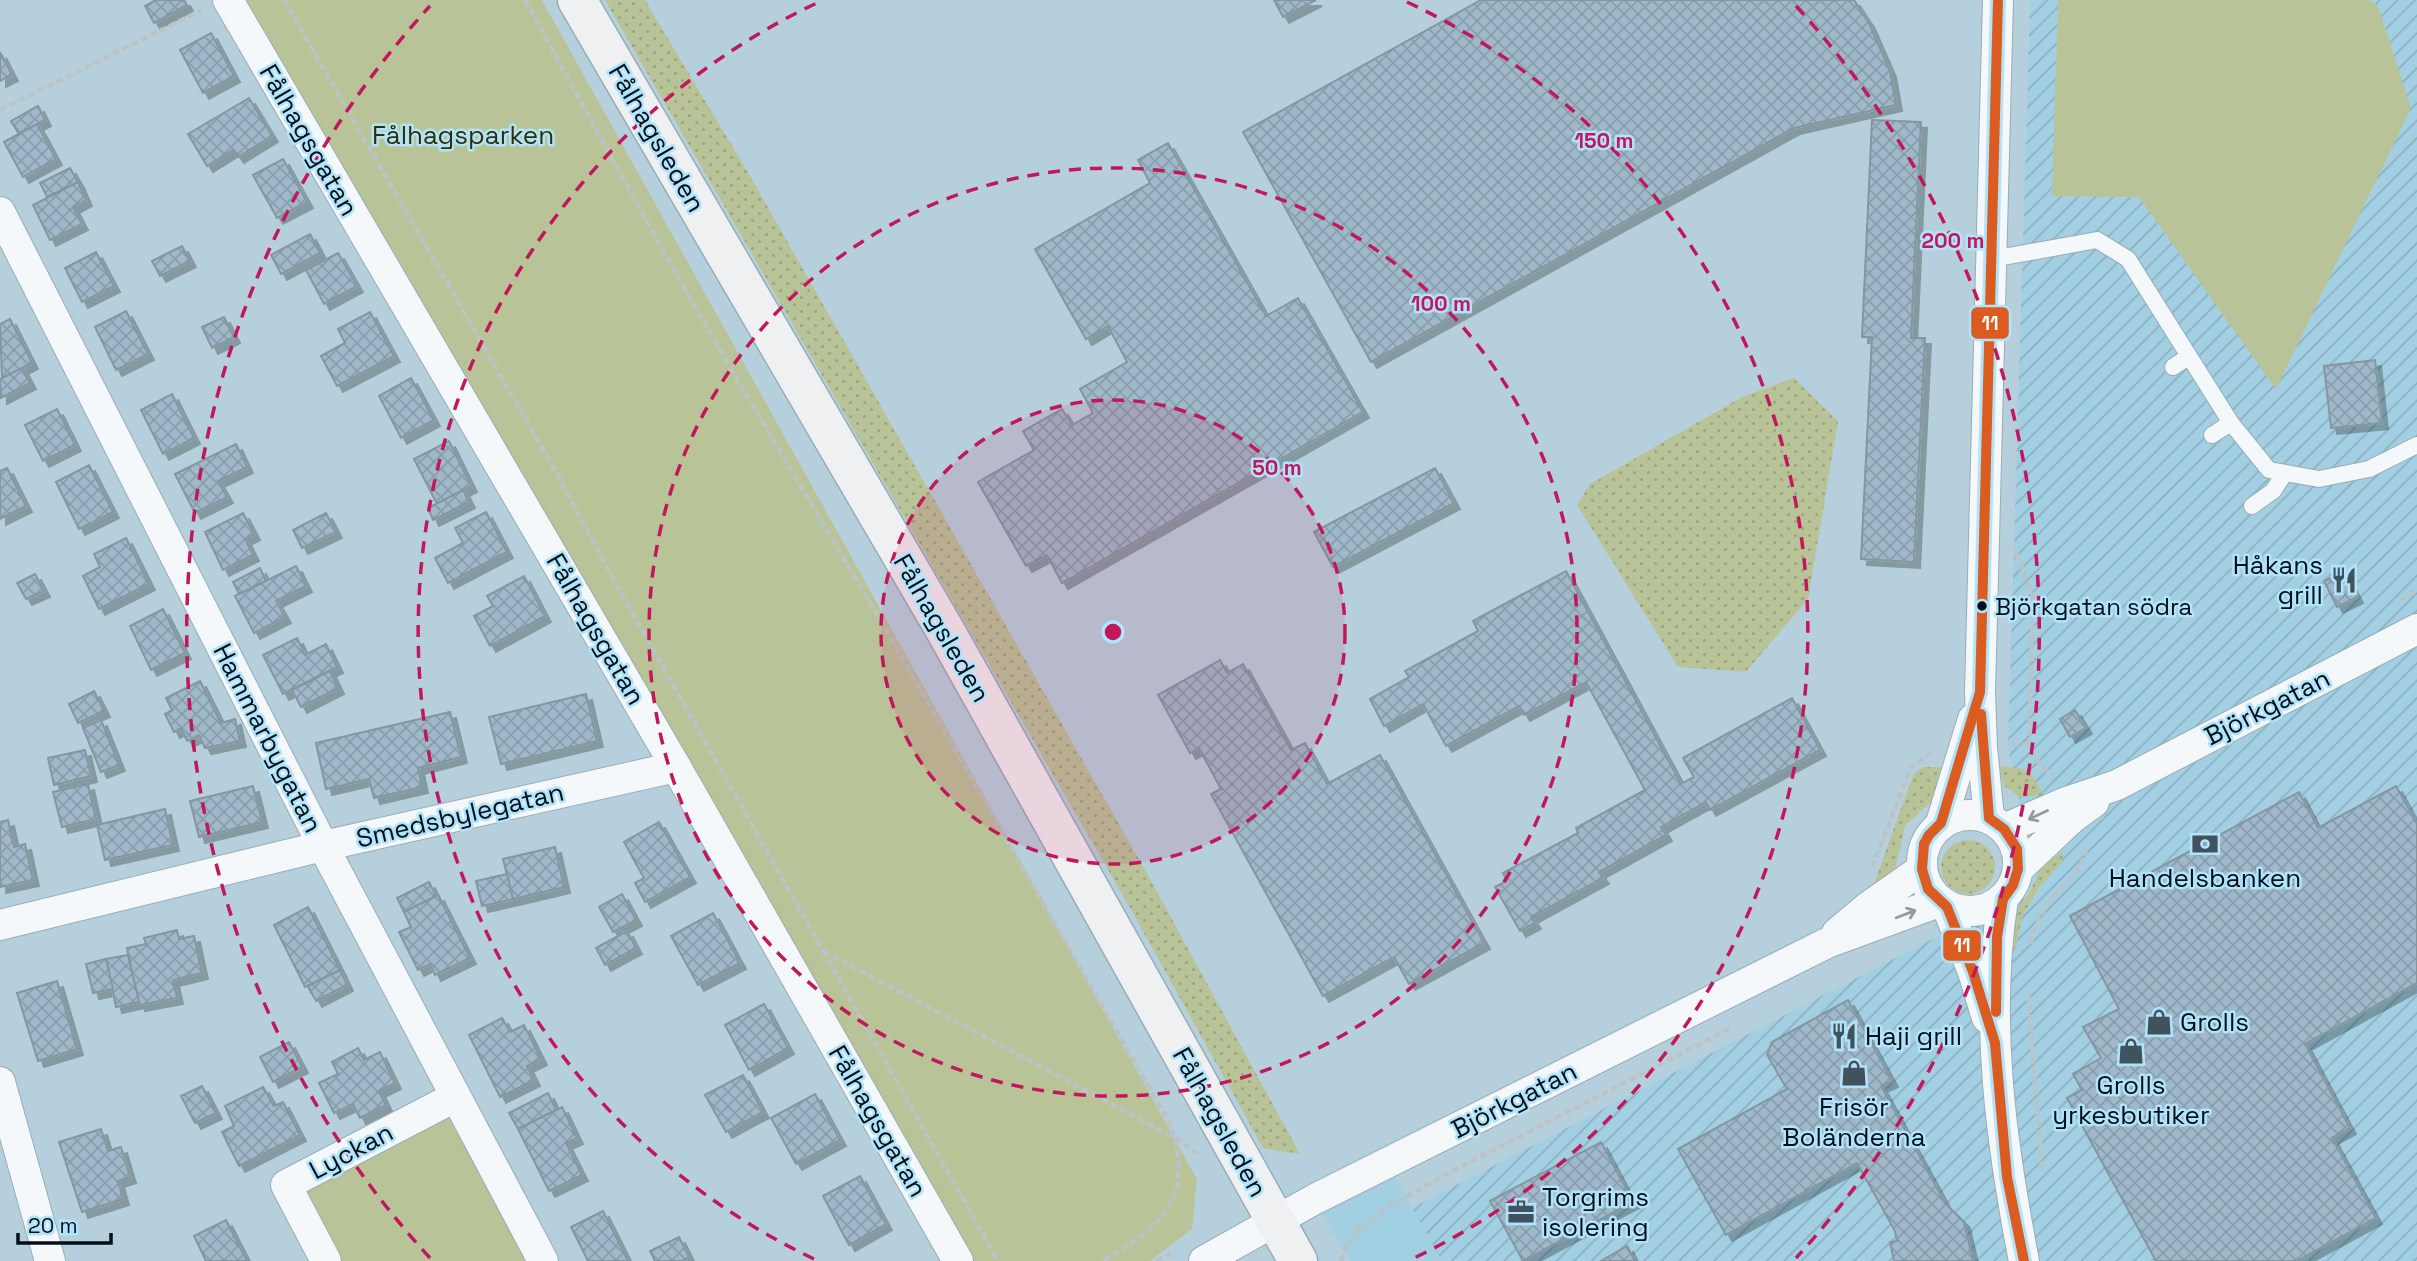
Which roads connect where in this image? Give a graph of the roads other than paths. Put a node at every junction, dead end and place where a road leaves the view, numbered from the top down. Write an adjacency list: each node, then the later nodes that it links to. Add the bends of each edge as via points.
1 (577, 0): 29 (main road, Fålhagsleden, via 945,630)
2 (1998, 0): 5 (street)
3 (218, 3): 15 (street, Fålhagsgatan)
4 (0, 212): 19 (street, Hammarbygatan)
5 (1992, 259): 6 (lane, via 2097,240 2128,259 2142,296); 14 (street)
6 (2188, 357): 7 (lane); 8 (lane)
7 (2173, 367)
8 (2231, 423): 9 (lane); 11 (lane, via 2269,470)
9 (2211, 435)
10 (2417, 445): 11 (lane, via 2369,469 2319,479)
11 (2285, 473): 12 (lane, via 2273,491)
12 (2252, 506)
13 (2417, 629): 16 (street, Björkgatan)
14 (1980, 692): 17 (street); 18 (street, via 1982,747)
15 (676, 767): 19 (street, Smedsbylegatan); 33 (street, Fålhagsgatan)
16 (2117, 785): 18 (street, Björkgatan, one-way to 18); 21 (street, Björkgatan, via 2072,818)
17 (1941, 823): 18 (street, via 1975,814); 20 (street, via 1924,844)
18 (1997, 824): 21 (street, via 2017,849)
19 (323, 846): 24 (street, Smedsbylegatan); 28 (street, Hammarbygatan)
20 (1922, 869): 23 (street, via 1928,889); 25 (street, Björkgatan)
21 (2018, 869): 22 (street)
22 (2003, 899): 23 (street, via 1985,910 1967,912); 26 (street, via 1997,937)
23 (1943, 904): 25 (street, Björkgatan, one-way to 23); 26 (street, via 1973,972)
24 (0, 925)
25 (1826, 943): 29 (street, Björkgatan)
26 (1995, 1043): 36 (street, via 2007,1177)
27 (0, 1082): 30 (street)
28 (455, 1097): 31 (street, Lyckan, via 286,1185); 32 (street, Hammarbygatan)
29 (1275, 1221): 34 (street, Björkgatan); 35 (main road, Fålhagsleden)
30 (50, 1261)
31 (326, 1261)
32 (543, 1261)
33 (958, 1261)
34 (1204, 1261)
35 (1298, 1261)
36 (2024, 1261)

